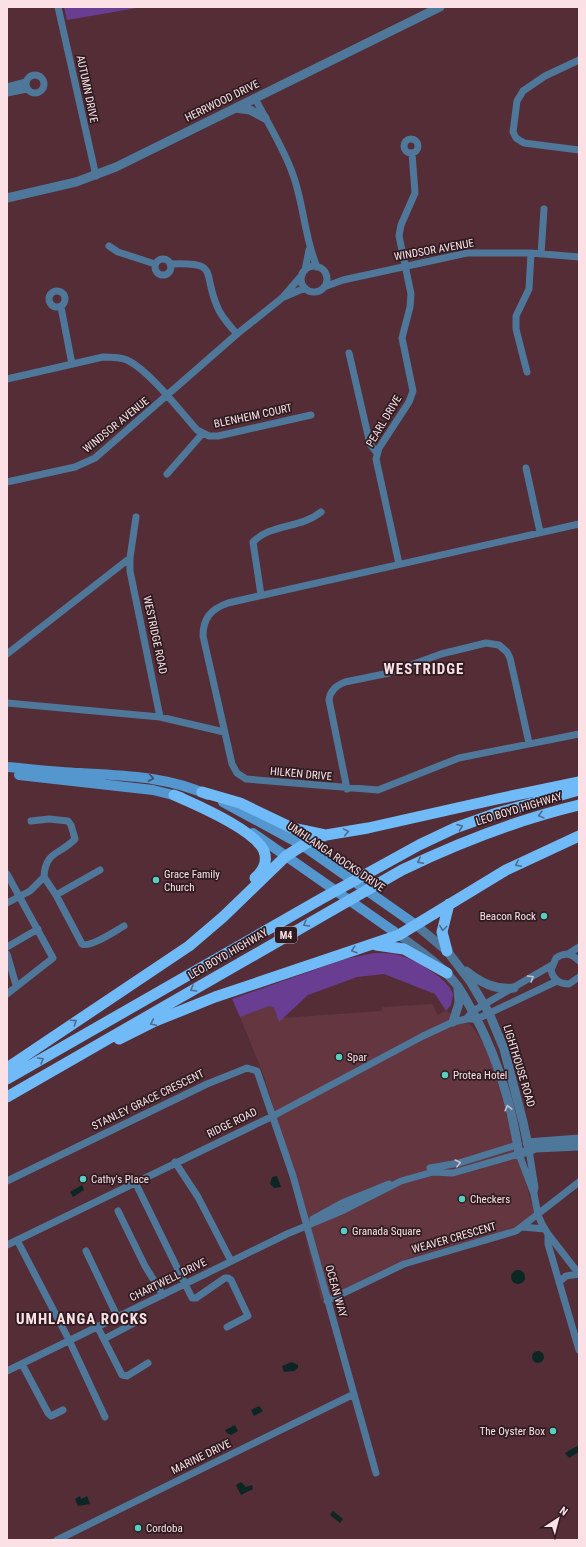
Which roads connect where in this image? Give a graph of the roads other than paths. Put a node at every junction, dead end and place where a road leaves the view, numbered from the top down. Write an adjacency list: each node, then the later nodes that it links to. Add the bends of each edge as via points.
1 (58, 7): 11 (street, AUTUMN DRIVE)
2 (440, 7): 6 (street, HERRWOOD DRIVE)
3 (579, 60): 9 (street, via 545,76 523,91 517,101 513,132 516,138 524,143)
4 (7, 87): 5 (street, via 27,86)
5 (7, 94)
6 (256, 98): 7 (street, HERRWOOD DRIVE); 8 (street)
7 (235, 108): 8 (street, via 250,110); 11 (street, HERRWOOD DRIVE)
8 (265, 118): 15 (street, via 292,171)
9 (579, 150)
10 (412, 153): 21 (street, PEARL DRIVE, via 415,193 400,230)
11 (96, 176): 12 (street, HERRWOOD DRIVE)
12 (7, 198)
13 (544, 209): 17 (street)
14 (109, 246): 19 (street, via 118,252)
15 (310, 250): 22 (street); 23 (street)
16 (530, 253): 17 (street, WINDSOR AVENUE); 21 (street, WINDSOR AVENUE, via 467,253); 33 (street, via 529,289 516,316 516,329)
17 (541, 254): 18 (street, WINDSOR AVENUE)
18 (579, 257)
19 (155, 264): 20 (street, via 158,260 164,259); 20 (street, via 156,272 161,275 169,272)
20 (170, 264): 30 (street, via 202,266 210,276 220,314)
21 (406, 266): 25 (street, WINDSOR AVENUE); 38 (street, PEARL DRIVE, via 411,301 402,338 412,391 406,408)
22 (317, 267): 23 (street); 24 (street)
23 (304, 272): 27 (street, via 302,281); 28 (street, WINDSOR AVENUE)
24 (326, 275): 25 (street, WINDSOR AVENUE); 26 (street)
25 (343, 280): 26 (street, WINDSOR AVENUE)
26 (324, 287): 27 (street, via 317,291)
27 (306, 288): 28 (street, WINDSOR AVENUE)
28 (282, 298): 30 (street, WINDSOR AVENUE)
29 (61, 307): 32 (street)
30 (237, 334): 35 (street, WINDSOR AVENUE)
31 (349, 353): 38 (street, via 370,444)
32 (72, 364): 34 (street, WINDSOR AVENUE); 35 (street, WINDSOR AVENUE, via 103,357 127,360 142,369)
33 (527, 372)
34 (7, 379)
35 (167, 397): 37 (street, BLENHEIM COURT); 41 (street, WINDSOR AVENUE, via 95,458 75,467)
36 (311, 415): 37 (street, BLENHEIM COURT, via 226,435)
37 (203, 434): 40 (street)
38 (377, 453): 47 (street, PEARL DRIVE, via 376,466)
39 (526, 468): 45 (street)
40 (167, 474)
41 (7, 482)
42 (321, 512): 48 (street, via 305,522 266,531 253,542)
43 (136, 518): 46 (street, WESTRIDGE ROAD)
44 (579, 524): 45 (street, HILKEN DRIVE)
45 (540, 532): 47 (street, HILKEN DRIVE)
46 (130, 558): 49 (street); 51 (street, WESTRIDGE ROAD, via 133,588)
47 (399, 564): 48 (street, HILKEN DRIVE)
48 (261, 594): 52 (street, HILKEN DRIVE, via 220,606 209,614 203,627)
49 (7, 654)
50 (7, 704): 51 (street)
51 (160, 717): 52 (street)
52 (224, 732): 58 (street, HILKEN DRIVE, via 234,768 246,779)
53 (579, 734): 54 (street, HILKEN DRIVE)
54 (529, 743): 58 (street, HILKEN DRIVE, via 454,759 382,789); 58 (street, via 507,652 493,643 435,656 389,673 340,684 332,692 329,700)
55 (7, 767): 60 (main road, UMHLANGA ROCKS DRIVE, one-way to 60, via 140,776 168,781)
56 (7, 774): 61 (main road, via 91,782)
57 (579, 782): 64 (highway, one-way to 57)
58 (347, 789)
59 (579, 790): 101 (highway, LEO BOYD HIGHWAY / M4, one-way to 59, via 321,898 419,845 455,828 498,813)
60 (202, 792): 64 (highway, via 240,803 284,826); 66 (main road, UMHLANGA ROCKS DRIVE)
61 (174, 795): 67 (main road, via 226,816); 80 (highway, via 214,813 243,831 260,845 265,857 260,874)
62 (579, 805): 102 (highway, LEO BOYD HIGHWAY / M4, one-way to 102, via 471,838 402,870)
63 (31, 821): 70 (street, via 68,821 75,835 72,842 54,853 46,862)
64 (326, 835): 66 (highway)
65 (579, 836): 74 (highway, one-way to 74, via 518,864)
66 (302, 845): 67 (highway); 75 (main road, UMHLANGA ROCKS DRIVE)
67 (286, 856): 78 (main road); 80 (highway)
68 (100, 870): 71 (street)
69 (7, 874): 72 (street)
70 (44, 877): 71 (street); 72 (street, via 36,887)
71 (56, 895): 76 (street, via 83,945 104,938)
72 (20, 897): 73 (street); 77 (street)
73 (7, 903)
74 (449, 904): 75 (highway); 83 (highway, one-way to 83, via 442,932)
75 (416, 925): 78 (highway); 83 (street, LIGHTHOUSE ROAD)
76 (124, 926)
77 (38, 929): 81 (street); 92 (street, via 53,958)
78 (398, 935): 79 (highway); 89 (street, LIGHTHOUSE ROAD)
79 (370, 945): 89 (highway, via 404,949); 102 (highway, one-way to 102, via 253,983 171,1014)
80 (189, 946): 100 (highway, one-way to 80)
81 (7, 947)
82 (579, 947): 85 (street)
83 (447, 951): 87 (street, LIGHTHOUSE ROAD)
84 (7, 954): 92 (street)
85 (568, 954): 86 (street); 88 (street, via 556,958)
86 (579, 961)
87 (457, 964): 94 (street, via 484,984); 96 (street, LIGHTHOUSE ROAD)
88 (552, 965): 91 (street, via 552,974); 94 (street, one-way to 88)
89 (447, 973): 93 (street, LIGHTHOUSE ROAD)
90 (579, 977): 91 (street, via 569,984)
91 (557, 981): 97 (street)
92 (16, 985): 95 (street)
93 (458, 985): 98 (street, LIGHTHOUSE ROAD); 99 (street, via 459,1003)
94 (514, 988): 96 (street)
95 (7, 994)
96 (484, 1004): 97 (street, LIGHTHOUSE ROAD); 98 (street)
97 (489, 1013): 98 (street); 104 (street, LIGHTHOUSE ROAD, via 504,1049)
98 (475, 1015): 99 (street, RIDGE ROAD); 109 (street, LIGHTHOUSE ROAD, one-way to 98, via 501,1080)
99 (453, 1022): 103 (street, RIDGE ROAD)
100 (7, 1068)
101 (7, 1079)
102 (7, 1098)
103 (273, 1116): 110 (street, RIDGE ROAD); 111 (street, STANLEY GRACE CRESCENT, via 260,1075 254,1069 247,1068 192,1091); 117 (street, OCEAN WAY)
104 (524, 1122): 106 (street, via 536,1136); 107 (street, LIGHTHOUSE ROAD)
105 (579, 1139): 106 (street)
106 (549, 1141): 107 (street)
107 (528, 1146): 108 (street); 109 (street); 114 (street, LIGHTHOUSE ROAD)
108 (579, 1146)
109 (518, 1150): 114 (street, LIGHTHOUSE ROAD); 117 (street, CHARTWELL DRIVE, via 459,1164 428,1168 406,1175)
110 (175, 1162): 112 (street, RIDGE ROAD); 123 (street, via 198,1197)
111 (7, 1181)
112 (135, 1182): 120 (street, RIDGE ROAD); 126 (street)
113 (579, 1182): 116 (street, WEAVER CRESCENT)
114 (534, 1194): 116 (street, LIGHTHOUSE ROAD)
115 (118, 1211): 127 (street, via 145,1266)
116 (538, 1215): 118 (street, WEAVER CRESCENT); 119 (street, LIGHTHOUSE ROAD)
117 (306, 1224): 123 (street, CHARTWELL DRIVE); 128 (street, OCEAN WAY)
118 (522, 1227): 119 (street); 128 (street, WEAVER CRESCENT, via 510,1233 401,1265)
119 (546, 1232): 124 (street); 125 (street)
120 (17, 1240): 121 (street, RIDGE ROAD); 134 (street)
121 (7, 1245)
122 (86, 1251): 129 (street)
123 (231, 1261): 126 (street, CHARTWELL DRIVE)
124 (579, 1274): 125 (street, via 566,1276)
125 (559, 1282): 135 (street)
126 (184, 1284): 127 (street, CHARTWELL DRIVE); 132 (street, via 194,1299 225,1278 231,1280 248,1316)
127 (163, 1294): 129 (street, CHARTWELL DRIVE)
128 (327, 1301): 139 (street, OCEAN WAY)
129 (117, 1316): 131 (street, CHARTWELL DRIVE)
130 (138, 1321): 133 (street)
131 (97, 1326): 133 (street); 134 (street, CHARTWELL DRIVE)
132 (227, 1327)
133 (104, 1339): 136 (street, via 122,1375 128,1376)
134 (69, 1340): 137 (street, CHARTWELL DRIVE); 141 (street)
135 (579, 1350)
136 (148, 1363)
137 (22, 1364): 138 (street, CHARTWELL DRIVE); 140 (street, via 48,1413 51,1416)
138 (7, 1371)
139 (354, 1394): 142 (street, OCEAN WAY); 143 (street, MARINE DRIVE)
140 (64, 1410)
141 (105, 1417)
142 (376, 1473)
143 (57, 1540)

